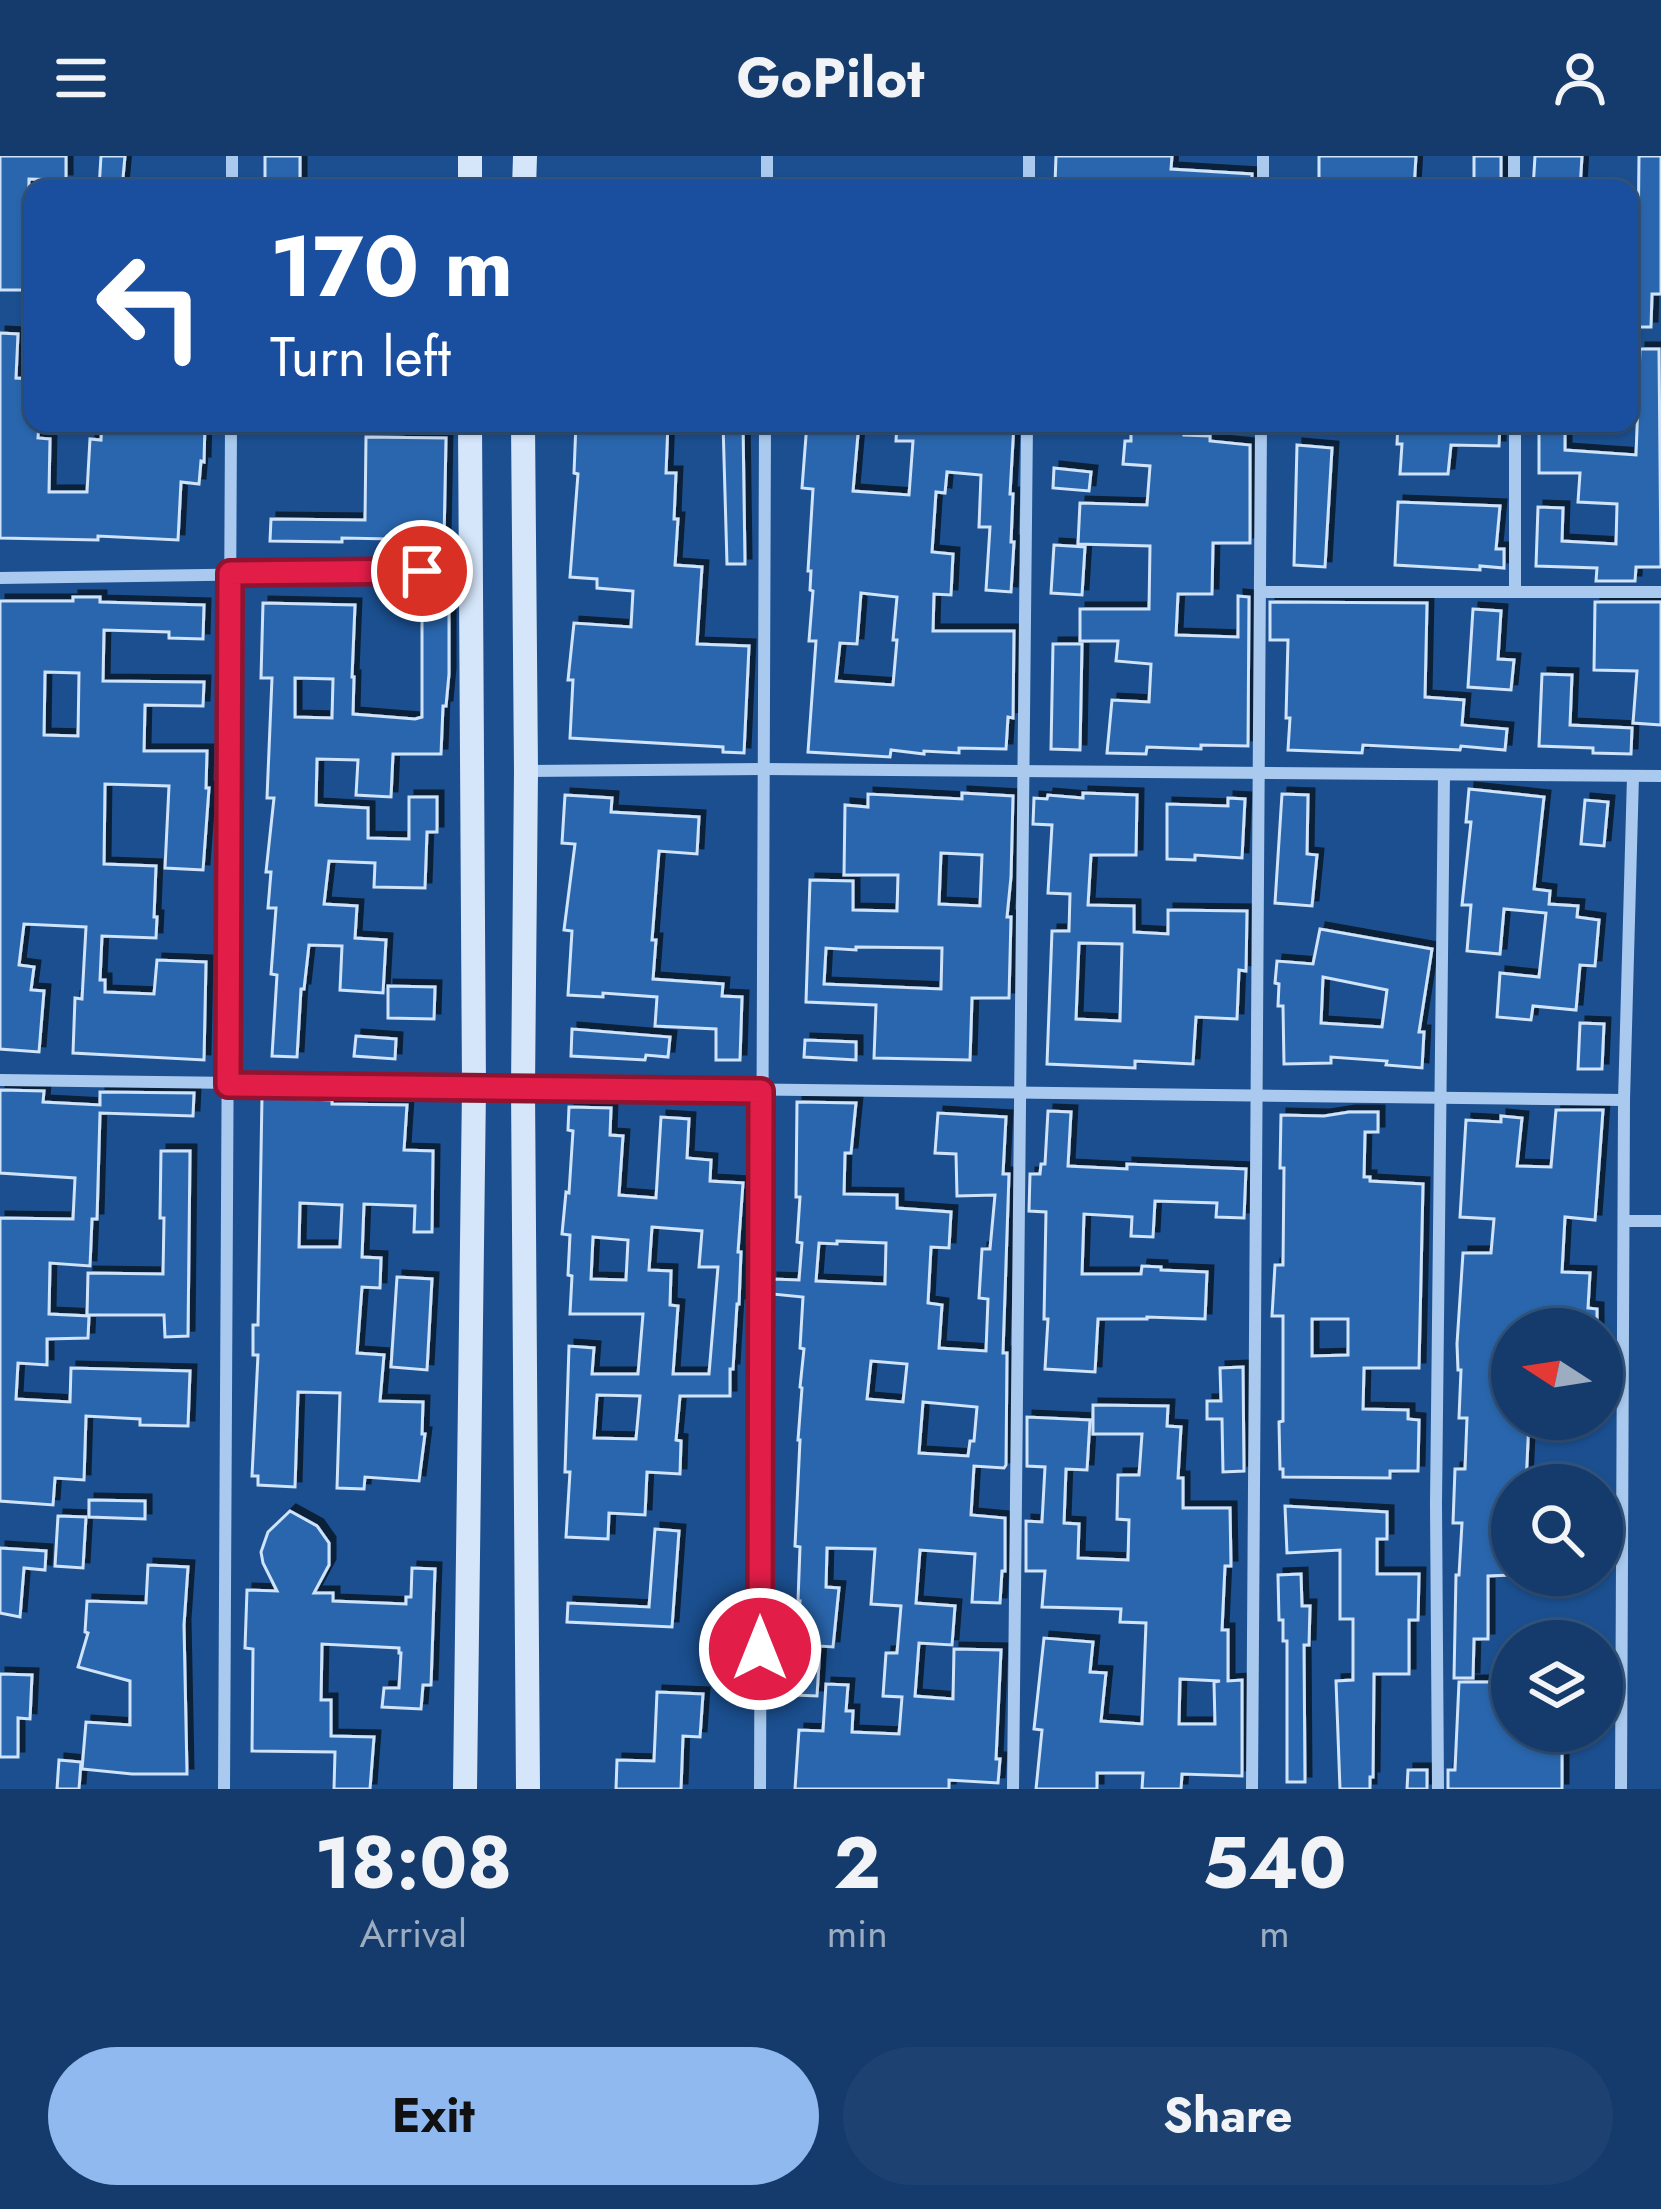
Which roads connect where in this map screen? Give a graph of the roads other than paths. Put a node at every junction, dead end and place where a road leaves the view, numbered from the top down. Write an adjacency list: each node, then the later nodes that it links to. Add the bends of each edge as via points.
1 (231, 432): 9 (street)
2 (470, 432): 8 (main road)
3 (523, 432): 15 (main road)
4 (765, 432): 14 (street)
5 (1027, 432): 16 (street)
6 (1261, 432): 12 (street)
7 (1515, 432): 11 (street)
8 (470, 571): 9 (street); 23 (main road)
9 (230, 573): 10 (street); 22 (street)
10 (0, 578)
11 (1515, 591): 12 (street); 13 (street)
12 (1260, 592): 17 (street)
13 (1661, 592)
14 (763, 770): 15 (street); 16 (street); 25 (street)
15 (526, 771): 24 (main road)
16 (1023, 772): 17 (street); 26 (street)
17 (1259, 774): 18 (street); 27 (street)
18 (1444, 775): 19 (street); 28 (street)
19 (1633, 776): 20 (street); 29 (street)
20 (1661, 776)
21 (0, 1080): 22 (street)
22 (228, 1085): 23 (street); 32 (street)
23 (474, 1088): 24 (street); 33 (main road)
24 (523, 1088): 25 (street); 34 (main road)
25 (761, 1091): 26 (street); 35 (street)
26 (1020, 1094): 27 (street); 36 (street)
27 (1257, 1096): 28 (street); 37 (street)
28 (1441, 1098): 29 (street); 38 (street)
29 (1624, 1100): 30 (street)
30 (1625, 1221): 31 (street); 39 (street)
31 (1661, 1221)
32 (224, 1789)
33 (465, 1789)
34 (528, 1789)
35 (760, 1789)
36 (1013, 1789)
37 (1252, 1789)
38 (1438, 1789)
39 (1622, 1789)

